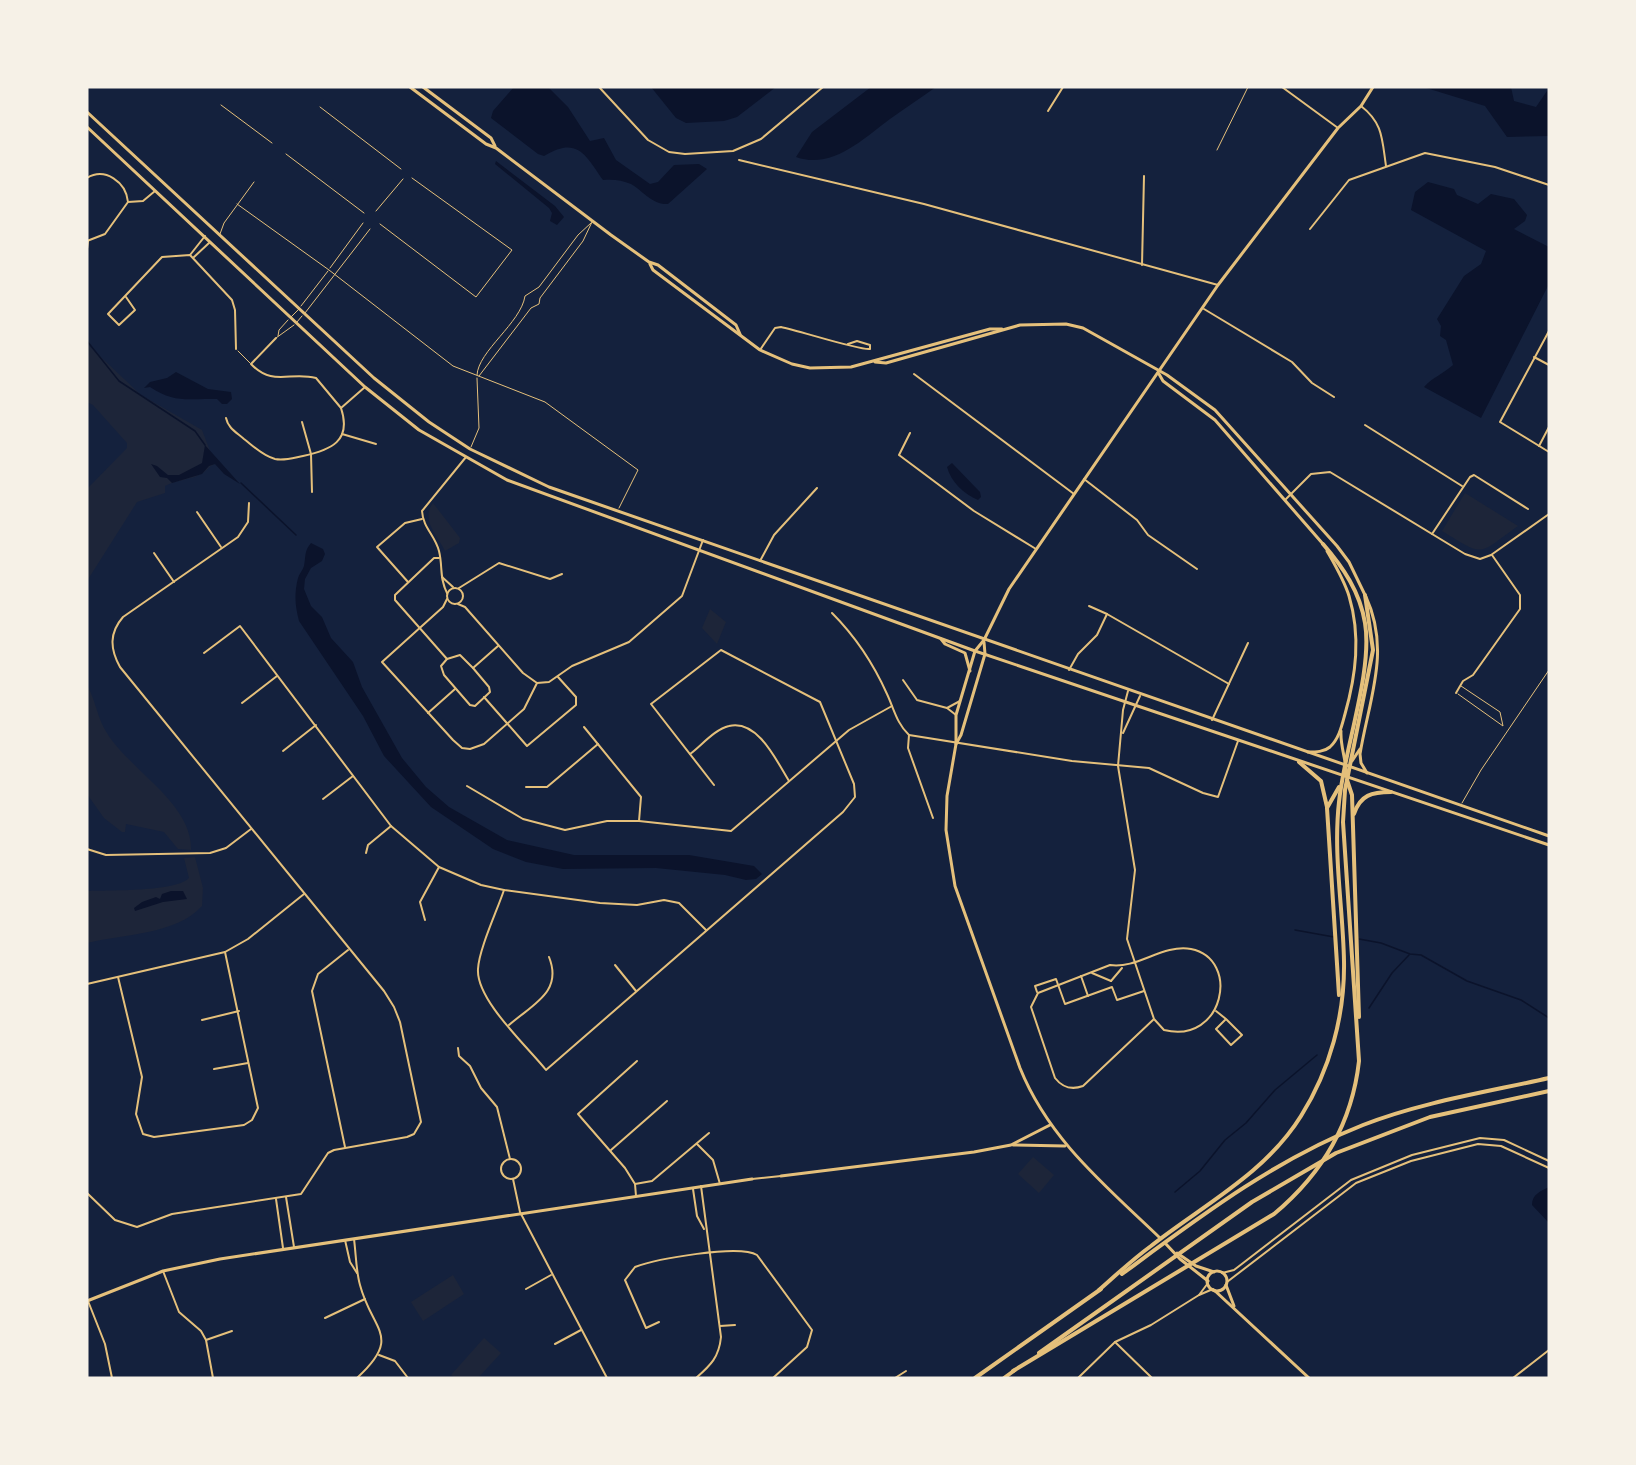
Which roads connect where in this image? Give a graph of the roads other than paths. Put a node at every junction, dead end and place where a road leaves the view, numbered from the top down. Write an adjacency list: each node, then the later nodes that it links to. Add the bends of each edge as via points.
1 (410, 87): 17 (main road)
2 (423, 87): 17 (main road, via 491,138)
3 (599, 87): 4 (street, via 648,140 669,152 685,154 733,151 761,140)
4 (823, 87)
5 (1063, 87): 12 (street)
6 (1248, 87): 18 (lane)
7 (1282, 87): 15 (street)
8 (1373, 87): 10 (main road)
9 (221, 105): 16 (lane)
10 (1361, 106): 15 (main road); 21 (street, via 1375,117 1380,127)
11 (320, 107): 22 (lane)
12 (1048, 111)
13 (87, 112): 40 (main road)
14 (87, 127): 29 (main road)
15 (1338, 128): 50 (main road)
16 (272, 143)
17 (496, 148): 34 (main road)
18 (1217, 150)
19 (286, 154): 33 (lane)
20 (739, 160): 47 (street, via 924,204)
21 (1386, 166): 28 (street, via 1425,153 1495,167); 38 (street, via 1349,180)
22 (401, 169)
23 (1144, 176): 47 (street)
24 (87, 178): 30 (street, via 107,174 125,190)
25 (412, 178): 36 (lane, via 512,250 476,297)
26 (403, 179): 32 (lane)
27 (254, 182): 31 (lane)
28 (1549, 186)
29 (156, 191): 30 (street, via 143,201); 39 (main road)
30 (128, 202): 41 (street, via 105,234)
31 (237, 204): 40 (lane); 48 (lane)
32 (376, 211)
33 (364, 213)
34 (593, 222): 46 (main road); 52 (lane, via 525,296); 55 (lane, via 538,306)
35 (363, 223): 48 (lane)
36 (380, 225)
37 (370, 229): 49 (lane)
38 (1310, 229)
39 (205, 236): 42 (main road); 44 (street)
40 (219, 236): 56 (main road)
41 (87, 241): 43 (street)
42 (211, 241): 45 (street); 59 (main road)
43 (87, 249)
44 (190, 255): 45 (street); 51 (street, via 162,257)
45 (194, 257): 66 (street, via 232,300)
46 (649, 262): 63 (main road, via 653,270); 63 (main road, via 736,324)
47 (1142, 265): 50 (street)
48 (329, 270): 49 (lane); 56 (lane)
49 (335, 274): 58 (lane); 74 (lane, via 453,366)
50 (1218, 285): 57 (main road)
51 (126, 297): 51 (street, via 108,314 119,325 135,310)
52 (524, 302): 53 (lane); 74 (lane, via 477,370)
53 (526, 305)
54 (528, 307): 55 (lane)
55 (531, 308): 74 (lane)
56 (298, 309): 58 (main road); 59 (lane)
57 (1204, 309): 72 (main road); 76 (street, via 1292,362 1312,383)
58 (304, 314): 60 (lane); 86 (main road, via 374,378)
59 (291, 316): 60 (main road); 64 (lane)
60 (297, 322): 64 (lane); 75 (main road)
61 (1004, 330): 69 (main road, via 886,363); 69 (main road, via 990,328); 72 (main road, via 1032,324 1083,328)
62 (1549, 331): 68 (street)
63 (741, 334): 67 (main road)
64 (277, 337): 70 (street)
65 (848, 344): 65 (street, via 853,348 870,349 870,345 856,341); 67 (street, via 781,327 775,328)
66 (236, 349): 70 (lane)
67 (760, 350): 69 (main road, via 810,368)
68 (1534, 357): 71 (street); 85 (street, via 1500,422)
69 (875, 362)
70 (251, 364): 77 (street, via 276,379 296,375 316,378)
71 (1549, 365)
72 (1158, 372): 90 (main road); 94 (main road, via 1215,410); 96 (main road, via 1163,381 1215,420)
73 (914, 374): 95 (street)
74 (477, 377): 86 (lane, via 479,428); 99 (lane, via 551,405 638,470)
75 (365, 387): 77 (street); 89 (main road, via 419,430)
76 (1334, 397)
77 (341, 408): 83 (street, via 345,421)
78 (226, 418): 88 (street, via 229,428 273,459)
79 (302, 422): 88 (street)
80 (1365, 425): 91 (street)
81 (1549, 427): 85 (street)
82 (910, 433): 107 (street, via 899,455 974,511)
83 (342, 434): 84 (street); 88 (street, via 335,445)
84 (376, 444)
85 (1539, 446): 87 (street)
86 (470, 449): 89 (lane); 99 (main road, via 549,487)
87 (1549, 452)
88 (311, 454): 93 (street)
89 (466, 457): 102 (street, via 424,506); 108 (main road, via 546,497)
90 (1084, 479): 95 (main road); 113 (street, via 1137,520 1148,536)
91 (1462, 486): 98 (street, via 1474,476); 103 (street)
92 (816, 488): 112 (street, via 774,535)
93 (312, 492)
94 (1291, 493): 96 (street); 103 (street, via 1311,474 1330,471); 123 (main road, via 1349,562)
95 (1074, 494): 107 (main road)
96 (1285, 500): 105 (main road)
97 (249, 503): 106 (street, via 244,530)
98 (1528, 509)
99 (618, 510): 104 (main road)
100 (197, 512): 106 (street)
101 (1549, 514): 110 (street)
102 (422, 519): 111 (street); 117 (street, via 405,523 376,547)
103 (1432, 534): 110 (street, via 1473,558)
104 (703, 540): 108 (street); 112 (main road)
105 (1323, 544): 170 (main road, via 1349,596 1356,635 1353,685); 227 (highway, via 1353,587 1365,623 1365,664 1336,823 1344,962)
106 (221, 547): 116 (street)
107 (1036, 549): 135 (main road, via 1005,596)
108 (699, 550): 134 (main road); 147 (street, via 686,589 677,600 623,646 572,666)
109 (154, 553): 116 (street)
110 (1492, 555): 151 (street, via 1520,595 1520,609)
111 (440, 558): 115 (street); 117 (street, via 434,558)
112 (760, 561): 135 (main road)
113 (1197, 569)
114 (562, 574): 118 (street, via 550,579 499,563)
115 (440, 575): 119 (street); 122 (street)
116 (174, 582): 200 (street, via 117,624 113,650 120,667)
117 (408, 583): 133 (street, via 395,594 395,600)
118 (467, 585): 120 (street); 121 (street)
119 (454, 587): 120 (street); 122 (street)
120 (459, 588): 121 (street)
121 (463, 592): 125 (street)
122 (447, 593): 124 (street)
123 (1365, 595): 178 (main road, via 1374,619 1379,656); 234 (highway, via 1373,650 1345,790 1344,865)
124 (447, 599): 126 (street); 129 (street)
125 (463, 599): 127 (street); 130 (street)
126 (452, 603): 127 (street); 129 (street)
127 (458, 604): 130 (street)
128 (1089, 606): 132 (street)
129 (443, 607): 133 (street)
130 (465, 607): 137 (street)
131 (832, 613): 160 (street, via 868,661)
132 (1107, 614): 143 (street, via 1097,635); 150 (street)
133 (419, 629): 141 (street); 163 (street, via 382,662)
134 (941, 639): 138 (main road); 145 (main road, via 965,653)
135 (984, 640): 138 (main road); 140 (main road); 143 (main road)
136 (1248, 643): 150 (street)
137 (498, 646): 142 (street); 149 (street)
138 (975, 651): 140 (main road); 145 (main road)
139 (204, 653): 146 (street, via 240,626)
140 (985, 654): 159 (main road); 177 (main road)
141 (447, 658): 142 (street, via 460,655); 152 (street, via 441,670)
142 (473, 668): 156 (street, via 489,687)
143 (1069, 670): 153 (main road)
144 (1549, 670): 171 (lane)
145 (970, 671): 157 (main road)
146 (277, 676): 158 (street); 167 (street)
147 (558, 676): 149 (street); 166 (street, via 576,697 576,705 527,746)
148 (903, 680): 162 (street, via 917,700)
149 (537, 683): 166 (street, via 524,709)
150 (1229, 684): 165 (street)
151 (1461, 686): 154 (street); 168 (lane, via 1500,712)
152 (455, 689): 156 (street, via 470,705 475,706); 163 (street)
153 (1128, 692): 155 (main road); 159 (street)
154 (1456, 693): 168 (lane)
155 (1140, 696): 161 (street); 165 (main road)
156 (484, 698): 166 (street)
157 (960, 701): 162 (street); 164 (main road)
158 (242, 703)
159 (1125, 703): 161 (main road); 173 (street)
160 (892, 706): 172 (street); 174 (street, via 858,723)
161 (1136, 707): 173 (street); 175 (main road)
162 (947, 708): 164 (street)
163 (428, 713): 166 (street, via 462,748 484,744)
164 (956, 715): 177 (main road)
165 (1212, 720): 180 (main road)
166 (507, 724)
167 (316, 725): 179 (street); 186 (street)
168 (1503, 726): 171 (lane)
169 (584, 727): 176 (street)
170 (1341, 730): 180 (main road, via 1326,750); 184 (main road, via 1341,751)
171 (1508, 732): 194 (lane)
172 (909, 735): 177 (street); 196 (street, via 908,748)
173 (1122, 736): 183 (street)
174 (837, 741): 181 (street, via 820,702 721,650 651,704); 188 (street); 209 (street, via 855,790 853,802)
175 (1238, 741): 182 (main road); 183 (street, via 1218,797 1203,794 1155,770)
176 (598, 744): 191 (street, via 547,787); 198 (street, via 641,797)
177 (956, 744): 183 (street); 242 (main road, via 946,818 951,870 1023,1074)
178 (1361, 747): 184 (main road); 185 (main road, via 1361,763)
179 (283, 751)
180 (1305, 752): 184 (main road)
181 (690, 754): 188 (street, via 723,728 744,727 768,747); 189 (street)
182 (1299, 762): 187 (main road); 195 (highway, via 1322,781)
183 (1118, 766): 213 (street, via 1135,870 1126,928)
184 (1347, 767): 185 (main road); 187 (main road)
185 (1367, 774): 194 (main road)
186 (353, 776): 193 (street); 199 (street)
187 (1346, 776): 192 (main road); 195 (highway); 197 (highway)
188 (789, 781): 198 (street, via 731,831)
189 (714, 785)
190 (467, 786): 198 (street, via 523,819 548,827 576,830 607,821)
191 (526, 787)
192 (1391, 792): 197 (highway, via 1363,798); 202 (main road)
193 (323, 799)
194 (1461, 807): 201 (main road)
195 (1327, 808): 227 (highway)
196 (933, 818)
197 (1353, 818): 234 (highway)
198 (639, 821)
199 (391, 826): 204 (street, via 368,845); 205 (street)
200 (251, 829): 203 (street, via 226,848 210,853 106,855); 207 (street)
201 (1549, 836)
202 (1549, 845)
203 (87, 849)
204 (366, 853)
205 (439, 867): 206 (street); 208 (street, via 420,902)
206 (504, 890): 209 (street, via 600,903 673,901 686,907); 233 (street, via 478,973 483,993)
207 (304, 894): 210 (street); 211 (street, via 248,939)
208 (425, 920)
209 (706, 930): 223 (street)
210 (349, 949): 247 (street, via 318,974 312,991); 247 (street, via 394,1007 421,1122 414,1134 407,1137)
211 (225, 952): 218 (street); 228 (street)
212 (549, 957): 233 (street, via 555,971 550,990)
213 (1135, 962): 215 (street); 224 (street); 229 (street, via 1175,949 1198,951 1218,975 1221,990)
214 (615, 965): 223 (street)
215 (1123, 967): 216 (street, via 1110,965); 219 (street)
216 (1091, 972): 217 (street); 219 (street)
217 (1081, 976): 221 (street); 226 (street)
218 (117, 977): 220 (street); 237 (street, via 142,1077 136,1114 143,1134 154,1137 244,1125 252,1120 258,1108)
219 (1111, 981): 222 (street)
220 (87, 984)
221 (1058, 986): 225 (street); 225 (street, via 1056,979 1035,986); 226 (street, via 1065,1004)
222 (1112, 987): 224 (street, via 1117,1000); 226 (street)
223 (636, 991): 233 (street, via 546,1070)
224 (1144, 991): 230 (street)
225 (1038, 993): 230 (street, via 1032,1000 1032,1015 1051,1072 1069,1088 1083,1086)
226 (1088, 996)
227 (1340, 1006): 279 (highway, via 1322,1076 1291,1131 1240,1181 1150,1246)
228 (238, 1011): 232 (street); 237 (street)
229 (1216, 1011): 230 (street, via 1209,1020 1187,1031 1164,1030); 231 (street)
230 (1154, 1019)
231 (1226, 1019): 231 (street, via 1242,1035 1232,1045 1216,1029)
232 (202, 1020)
233 (509, 1025)
234 (1358, 1033): 297 (highway, via 1357,1084 1335,1144 1298,1194 1274,1214)
235 (458, 1047): 249 (street, via 459,1056 497,1107)
236 (637, 1062): 248 (street, via 578,1114)
237 (248, 1063): 238 (street)
238 (214, 1070)
239 (1549, 1078): 279 (highway, via 1427,1105 1364,1125 1270,1171)
240 (1549, 1092): 297 (highway, via 1430,1118 1353,1145 1285,1181)
241 (667, 1101): 248 (street)
242 (1050, 1125): 245 (main road); 246 (main road)
243 (710, 1133): 244 (street)
244 (697, 1144): 255 (street, via 652,1181); 256 (street, via 713,1160)
245 (1011, 1144): 246 (main road); 252 (main road)
246 (1065, 1146): 269 (main road)
247 (345, 1147): 261 (street, via 328,1153 301,1194)
248 (611, 1150): 255 (street)
249 (510, 1160): 253 (street, via 516,1161 521,1169); 253 (street, via 502,1165 502,1171)
250 (1549, 1161): 273 (street, via 1504,1140 1480,1138 1412,1155 1351,1180 1234,1270)
251 (1549, 1168): 277 (street, via 1502,1146 1478,1144 1411,1161 1356,1183)
252 (781, 1176): 254 (street)
253 (513, 1179): 263 (street)
254 (752, 1179): 256 (main road)
255 (635, 1184): 260 (street)
256 (720, 1184): 257 (main road)
257 (701, 1186): 258 (main road); 264 (street)
258 (693, 1187): 260 (main road); 264 (street, via 697,1216)
259 (87, 1193): 262 (street, via 115,1220 137,1227 172,1214)
260 (636, 1196): 263 (main road)
261 (286, 1197): 262 (street); 267 (street)
262 (276, 1199): 268 (street)
263 (520, 1212): 266 (main road); 274 (street)
264 (706, 1231): 270 (street)
265 (344, 1239): 266 (main road); 267 (main road); 275 (street)
266 (354, 1239): 275 (street)
267 (294, 1247): 268 (main road)
268 (283, 1248): 271 (main road)
269 (1173, 1251): 272 (main road); 276 (main road)
270 (708, 1253): 286 (street, via 643,1264 629,1273 625,1280 627,1289 646,1328); 288 (street); 304 (street, via 739,1249 757,1255 809,1325 812,1336 807,1347)
271 (164, 1271): 283 (main road); 291 (street, via 179,1312)
272 (1214, 1272): 273 (main road); 276 (main road)
273 (1222, 1273): 277 (main road)
274 (551, 1275): 278 (street); 289 (street)
275 (358, 1276): 282 (street)
276 (1208, 1282): 280 (main road); 281 (street)
277 (1226, 1284): 280 (main road, via 1221,1290); 284 (main road)
278 (526, 1289)
279 (1099, 1290): 306 (highway)
280 (1213, 1290): 281 (street); 284 (main road)
281 (1199, 1295): 292 (street, via 1151,1326)
282 (365, 1299): 285 (street); 295 (street, via 381,1334)
283 (88, 1301): 298 (street, via 105,1344)
284 (1235, 1308): 310 (main road)
285 (326, 1318)
286 (659, 1322)
287 (735, 1325): 288 (street)
288 (720, 1326): 303 (street, via 720,1352 714,1363)
289 (581, 1330): 293 (street); 302 (street)
290 (232, 1331): 291 (street)
291 (206, 1340): 299 (street)
292 (1115, 1342): 308 (street); 309 (street)
293 (555, 1344)
294 (1549, 1350): 311 (street)
295 (379, 1355): 300 (street); 301 (street, via 395,1361)
296 (906, 1371): 305 (street)
297 (1013, 1371): 307 (highway)
298 (112, 1378)
299 (213, 1378)
300 (357, 1378)
301 (408, 1378)
302 (607, 1378)
303 (696, 1378)
304 (773, 1378)
305 (895, 1378)
306 (975, 1378)
307 (1004, 1378)
308 (1079, 1378)
309 (1152, 1378)
310 (1309, 1378)
311 (1513, 1378)

